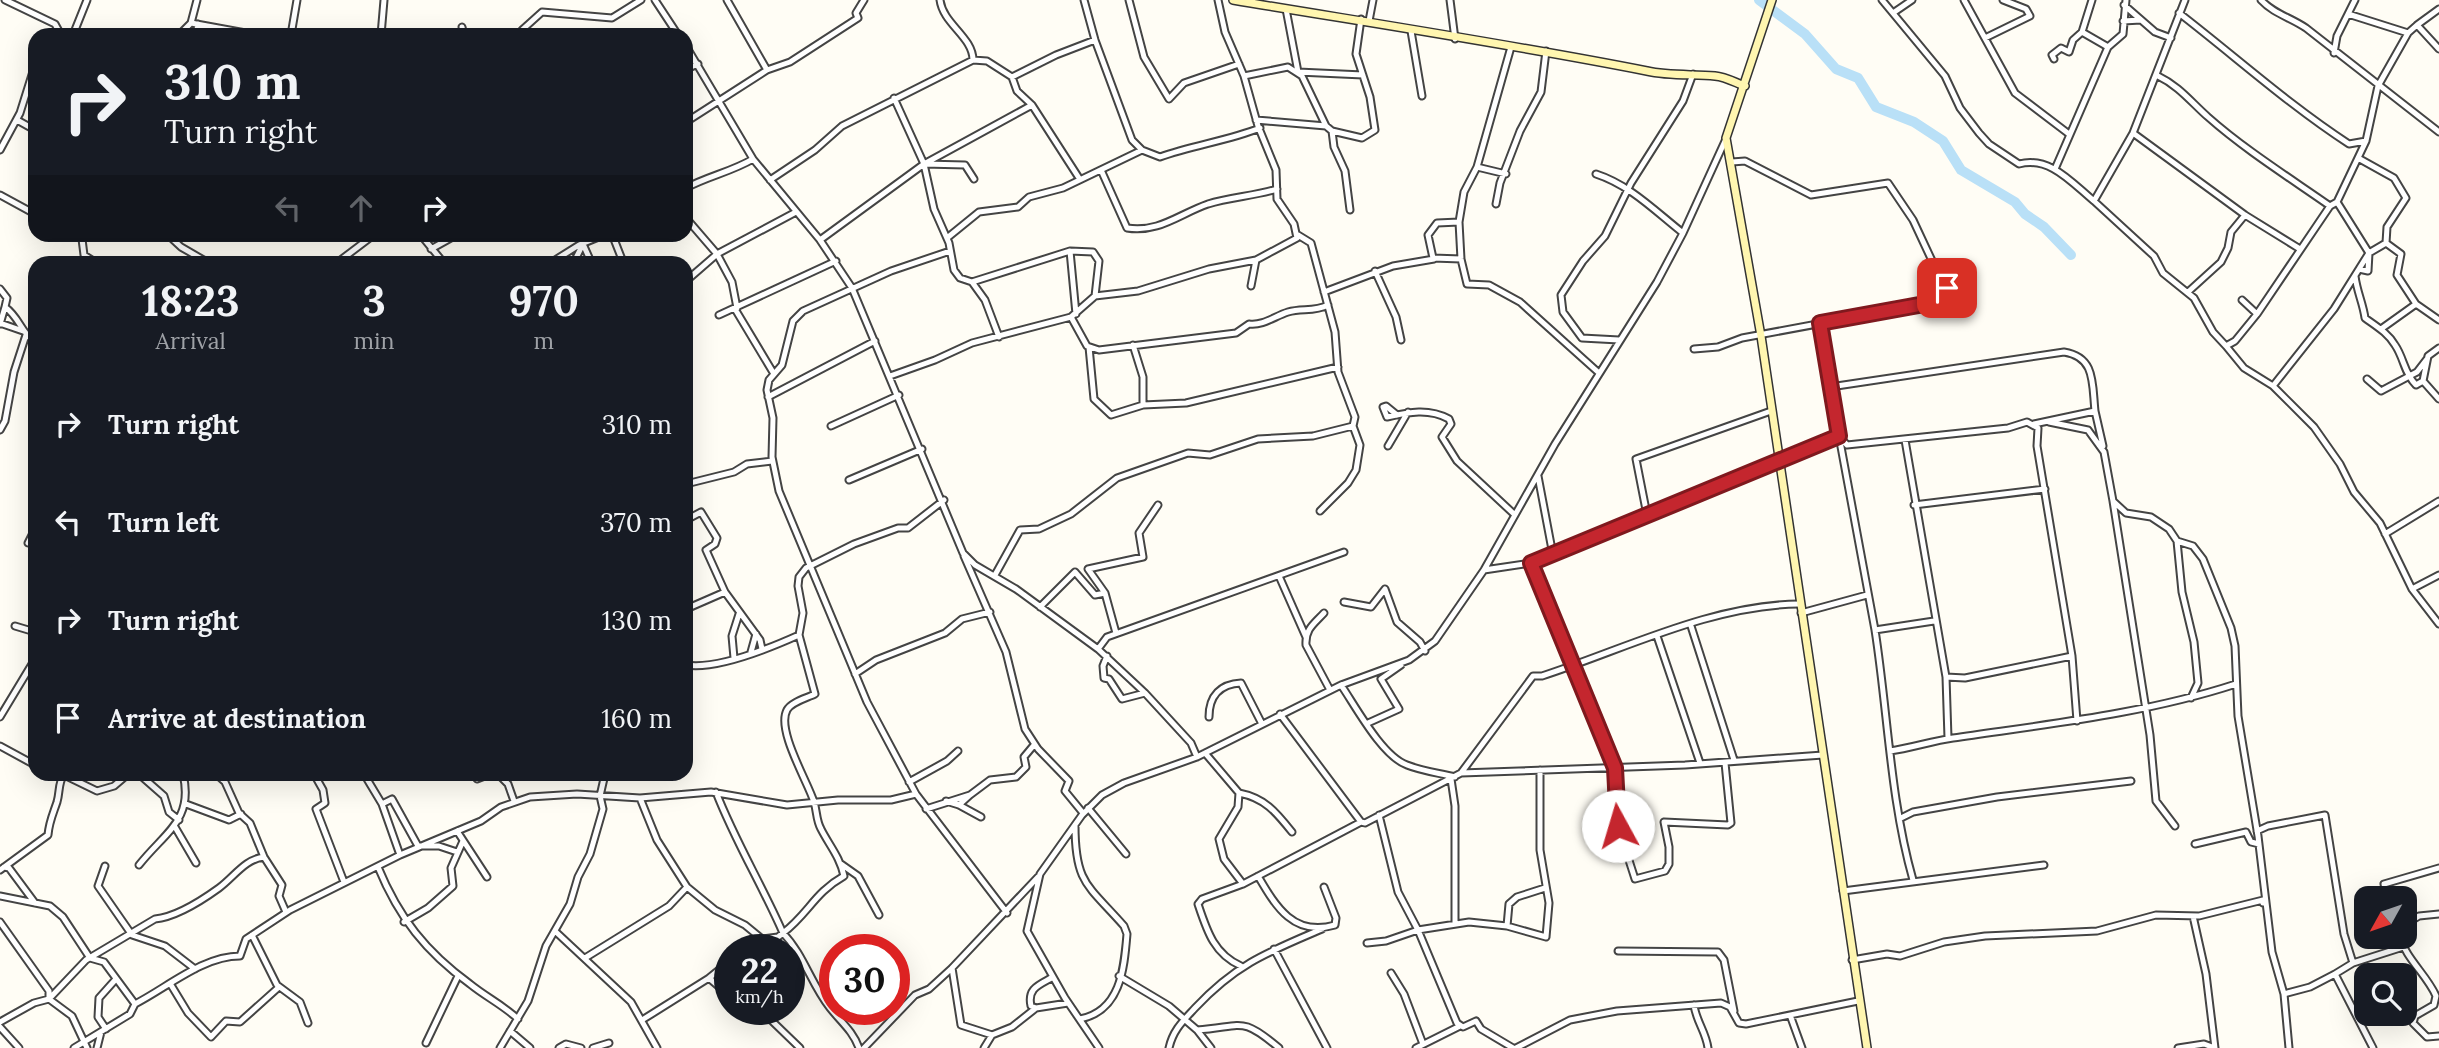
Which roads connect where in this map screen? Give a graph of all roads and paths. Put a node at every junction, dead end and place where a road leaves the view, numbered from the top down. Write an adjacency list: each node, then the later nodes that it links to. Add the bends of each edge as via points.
1 (5, 0): 37 (street)
2 (87, 0): 38 (street)
3 (198, 0): 35 (street)
4 (297, 0): 42 (street)
5 (384, 0): 43 (street)
6 (641, 0): 44 (street, via 612,18 542,12)
7 (655, 0): 45 (street)
8 (727, 0): 64 (street)
9 (864, 0): 64 (street, via 858,18 790,62)
10 (940, 0): 60 (street, via 943,13 972,49)
11 (1084, 0): 52 (street)
12 (1129, 0): 62 (street, via 1143,57 1168,99 1184,83)
13 (1218, 0): 62 (street, via 1225,32)
14 (1233, 0): 27 (street)
15 (1373, 0): 32 (street)
16 (1450, 0): 50 (street)
17 (1772, 0): 72 (street)
18 (1882, 0): 29 (street)
19 (1912, 0): 29 (street)
20 (1964, 0): 51 (street)
21 (2003, 0): 51 (street, via 2026,9 2029,16)
22 (2092, 0): 47 (street)
23 (2185, 0): 30 (street)
24 (2261, 0): 57 (street, via 2272,13 2298,23)
25 (2355, 0): 31 (street)
26 (2125, 3): 33 (street); 34 (street)
27 (1286, 9): 32 (street); 65 (street)
28 (2439, 9): 36 (street)
29 (1893, 13): 97 (street, via 1945,76 1960,108 1989,144 2019,164 2035,161)
30 (2179, 13): 49 (street); 89 (street, via 2291,106 2349,144)
31 (2348, 15): 48 (street); 57 (street)
32 (1365, 20): 46 (street); 67 (street, via 1356,54)
33 (2141, 20): 34 (street); 49 (street, via 2155,32)
34 (2123, 21): 54 (street, via 2123,34)
35 (195, 23): 39 (street); 40 (street); 41 (street)
36 (2417, 25): 48 (street); 55 (street)
37 (57, 28)
38 (77, 28)
39 (189, 28)
40 (196, 28)
41 (221, 28)
42 (292, 28)
43 (382, 28)
44 (528, 28)
45 (673, 28)
46 (1411, 31): 50 (street); 74 (street)
47 (2082, 32): 54 (street); 59 (street, via 2069,52 2061,48 2052,55)
48 (2409, 33): 73 (street)
49 (2171, 37): 69 (street)
50 (1455, 38): 53 (street)
51 (1985, 38): 87 (street, via 2015,93)
52 (1094, 40): 70 (street); 91 (street, via 1132,141)
53 (1511, 47): 56 (street); 96 (street)
54 (2108, 47): 87 (street)
55 (2439, 50)
56 (1546, 51): 66 (street, via 1648,72); 99 (street, via 1541,92 1520,131)
57 (2334, 53): 73 (street)
58 (693, 56): 61 (street)
59 (2054, 59)
60 (973, 60): 70 (street, via 987,61); 75 (street)
61 (698, 64): 63 (street); 76 (street)
62 (1240, 64): 68 (street)
63 (693, 66)
64 (766, 70): 76 (street)
65 (1298, 72): 67 (street); 68 (street, via 1288,67); 82 (street)
66 (1693, 74): 72 (street, via 1722,77); 106 (street, via 1683,101)
67 (1363, 75): 84 (street, via 1375,130 1362,138)
68 (1244, 76): 80 (street)
69 (2158, 76): 86 (street); 111 (street)
70 (1012, 77): 77 (street, via 1017,91)
71 (28, 85): 79 (street)
72 (1745, 86): 88 (street)
73 (2378, 86): 85 (street); 89 (street)
74 (1422, 96)
75 (894, 98): 95 (street); 102 (street, via 842,126 816,150)
76 (721, 101): 78 (street); 93 (street)
77 (1032, 105): 95 (street); 101 (street)
78 (693, 118)
79 (16, 120): 81 (street); 90 (street)
80 (1256, 120): 82 (street); 83 (street)
81 (28, 126)
82 (1325, 126): 84 (street)
83 (1260, 128): 91 (street, via 1160,157); 105 (street, via 1276,170)
84 (1332, 131): 113 (street, via 1345,171)
85 (2439, 132)
86 (2133, 133): 108 (street); 115 (street)
87 (2069, 134): 97 (street)
88 (1726, 138): 94 (street); 118 (street)
89 (2366, 141): 92 (street)
90 (0, 150)
91 (1142, 150): 98 (street)
92 (2358, 158): 109 (street); 128 (street, via 2393,178 2406,198 2386,227)
93 (753, 159): 102 (street); 104 (street)
94 (1732, 162): 166 (street, via 1745,161 1811,195 1888,183 1913,220 1947,288 1948,295 1941,301); 170 (street)
95 (925, 164): 103 (street, via 965,165); 120 (street, via 934,209); 121 (street)
96 (1476, 167): 99 (street); 116 (street, via 1464,192)
97 (2055, 169): 108 (street)
98 (1101, 170): 101 (street); 105 (street, via 1127,228 1139,230 1154,229 1210,204)
99 (1506, 174): 110 (street)
100 (1596, 174): 106 (street)
101 (1079, 178): 120 (street, via 1046,195 1029,197 1018,207 979,212)
102 (770, 180): 114 (street)
103 (974, 180)
104 (693, 185)
105 (1277, 189): 119 (street)
106 (1630, 189): 118 (street); 173 (street, via 1605,236 1583,261 1560,301 1582,338)
107 (0, 195): 112 (street)
108 (2094, 201): 155 (street)
109 (2337, 202): 111 (street); 134 (street)
110 (1496, 204)
111 (2330, 206): 131 (street)
112 (28, 210)
113 (1350, 210)
114 (796, 212): 121 (street); 135 (street)
115 (2245, 215): 131 (street); 155 (street, via 2231,232 2221,262)
116 (1459, 222): 143 (street, via 1437,223 1430,229 1430,252); 144 (street)
117 (693, 226): 135 (street)
118 (1684, 233): 173 (street)
119 (1297, 235): 145 (street, via 1294,242); 154 (street, via 1311,243)
120 (947, 238): 132 (street)
121 (820, 240): 146 (street)
122 (82, 242): 136 (street)
123 (176, 242): 137 (street)
124 (364, 242): 138 (street)
125 (426, 242): 130 (street)
126 (443, 242): 130 (street)
127 (588, 242): 129 (street)
128 (2386, 243): 134 (street); 158 (street, via 2400,254 2397,275)
129 (583, 244): 140 (street); 141 (street); 142 (street)
130 (431, 249): 139 (street)
131 (2300, 249): 162 (street)
132 (950, 251): 150 (street, via 957,276); 152 (street)
133 (1070, 251): 150 (street); 156 (street, via 1094,252 1099,261); 164 (street)
134 (2369, 253): 149 (street)
135 (717, 254): 148 (street); 161 (street, via 732,282)
136 (84, 256)
137 (197, 256)
138 (346, 256)
139 (437, 256)
140 (562, 256)
141 (577, 256)
142 (588, 256)
143 (1436, 259): 144 (street); 147 (street)
144 (1461, 259): 183 (street, via 1468,284 1489,285 1520,302)
145 (1256, 260): 151 (street); 156 (street, via 1209,269 1145,290)
146 (836, 261): 152 (street); 161 (street)
147 (1375, 271): 154 (street); 175 (street, via 1396,317)
148 (693, 275)
149 (2355, 276): 168 (street, via 2365,318); 189 (street)
150 (972, 282): 172 (street, via 992,314)
151 (1251, 286)
152 (852, 288): 174 (street); 184 (street, via 803,311 793,321 782,366)
153 (0, 289): 160 (street)
154 (1324, 292): 159 (street)
155 (2188, 292): 177 (street)
156 (1095, 296): 164 (street)
157 (2242, 300): 162 (street)
158 (2416, 304): 165 (street); 168 (street)
159 (1328, 305): 176 (street, via 1289,312 1236,332); 182 (street)
160 (5, 307): 167 (street); 169 (street, via 16,315)
161 (736, 309): 163 (street); 184 (street)
162 (2257, 314): 177 (street)
163 (719, 315)
164 (1074, 316): 172 (street); 178 (street)
165 (2439, 320)
166 (1820, 323): 170 (street); 190 (street)
167 (0, 324): 169 (street)
168 (2381, 329): 186 (street, via 2395,345)
169 (24, 333): 171 (street); 203 (street)
170 (1760, 336): 180 (street); 195 (street)
171 (28, 337)
172 (999, 337): 185 (street)
173 (1619, 340): 183 (street)
174 (875, 341): 185 (street); 192 (street)
175 (1401, 341)
176 (1133, 345): 178 (street); 194 (street, via 1143,377)
177 (2226, 346): 189 (street, via 2244,368)
178 (1089, 347): 194 (street, via 1094,399 1099,406 1111,415)
179 (2439, 348): 181 (street)
180 (1694, 349)
181 (2427, 359): 186 (street); 188 (street)
182 (1338, 367): 194 (street, via 1186,403); 202 (street, via 1355,417)
183 (1599, 373): 211 (street)
184 (774, 374): 192 (street, via 768,380)
185 (890, 376): 191 (street)
186 (2409, 378): 187 (street, via 2381,391); 188 (street, via 2416,385)
187 (2367, 379)
188 (2423, 381): 193 (street)
189 (2273, 386): 224 (street, via 2314,427)
190 (1830, 387): 196 (street, via 2064,352 2077,354 2090,367); 204 (street)
191 (899, 396): 201 (street); 207 (street)
192 (768, 397): 210 (street, via 773,418)
193 (2439, 399)
194 (1143, 405)
195 (1771, 411): 209 (street); 222 (street, via 1636,459)
196 (2095, 411): 199 (street); 208 (street)
197 (1408, 412): 198 (street); 206 (street); 221 (street, via 1437,412 1449,419 1451,424 1442,437 1450,453)
198 (1397, 415)
199 (2049, 422): 200 (street); 208 (street, via 2088,430)
200 (2034, 424): 205 (street); 214 (street)
201 (831, 426)
202 (1353, 426): 220 (street, via 1360,445 1356,470); 232 (street, via 1313,436 1258,439 1210,454 1188,453 1117,478 1071,514 1039,529 1020,530)
203 (0, 430)
204 (1839, 436): 205 (street, via 1852,446); 209 (street); 238 (street)
205 (1905, 440): 219 (street)
206 (1388, 446)
207 (922, 449): 212 (street); 215 (street)
208 (2104, 452): 216 (street)
209 (1777, 460): 222 (street); 242 (street)
210 (772, 461): 213 (street, via 747,464); 230 (street, via 783,506)
211 (1538, 476): 221 (street); 228 (street)
212 (849, 481)
213 (693, 482)
214 (2045, 489): 219 (street); 262 (street)
215 (944, 500): 227 (street); 230 (street, via 908,528 872,536)
216 (2113, 500): 225 (street, via 2126,513 2151,517); 275 (street)
217 (2439, 501): 224 (street)
218 (1158, 505): 237 (street, via 1139,533 1143,556 1088,569)
219 (1914, 505): 246 (street)
220 (1320, 511)
221 (1515, 515): 231 (street)
222 (1647, 515): 228 (street)
223 (693, 516): 236 (street, via 701,512 717,538 706,550)
224 (2385, 534): 235 (street)
225 (2177, 541): 270 (street, via 2193,546 2203,559 2233,635); 274 (street, via 2198,683)
226 (1344, 552): 234 (street)
227 (963, 553): 232 (street); 243 (street)
228 (1553, 555): 229 (street)
229 (1531, 563): 231 (street); 266 (street)
230 (812, 565): 254 (street, via 799,577 803,613); 268 (street)
231 (1484, 570): 259 (street, via 1447,627)
232 (995, 575): 241 (street)
233 (2439, 575): 235 (street)
234 (1279, 576): 252 (street); 256 (street)
235 (2412, 589): 247 (street)
236 (725, 592): 240 (street); 245 (street)
237 (1105, 593): 241 (street, via 1095,595 1075,572); 252 (street)
238 (1867, 595): 242 (street); 251 (street)
239 (1344, 602): 259 (street, via 1371,607 1385,589 1397,622)
240 (693, 606)
241 (1041, 607): 258 (street)
242 (1800, 609): 249 (street, via 1768,605); 288 (street)
243 (990, 612): 268 (street, via 962,620 945,633 876,660); 283 (street, via 1006,652 1022,721)
244 (1324, 613): 256 (street, via 1306,631)
245 (739, 614): 253 (street); 263 (street, via 732,636)
246 (1934, 621): 251 (street); 269 (street)
247 (2439, 624)
248 (15, 626): 250 (street)
249 (1690, 626): 255 (street); 290 (street)
250 (28, 630)
251 (1875, 630): 286 (street)
252 (1116, 633): 258 (street)
253 (756, 634): 257 (street); 260 (street)
254 (799, 635): 257 (street); 318 (street, via 815,694 791,706 785,721)
255 (1657, 636): 266 (street); 292 (street)
256 (1306, 637): 272 (street)
257 (762, 649): 260 (street)
258 (1098, 649): 261 (street)
259 (1425, 651): 264 (street)
260 (751, 652): 263 (street)
261 (1107, 656): 273 (street); 273 (street, via 1102,666 1104,678 1122,699)
262 (2072, 656): 269 (street, via 1965,678); 279 (street)
263 (734, 658): 265 (street)
264 (1409, 660): 271 (street); 281 (street, via 1381,678 1399,709)
265 (693, 665)
266 (1575, 666): 294 (street); 296 (street, via 1533,676)
267 (28, 671): 277 (street)
268 (856, 674): 308 (street)
269 (1946, 677): 282 (street)
270 (2236, 684): 274 (street); 335 (street)
271 (1341, 685): 272 (street); 281 (street)
272 (1330, 690): 276 (street)
273 (1146, 693): 289 (street)
274 (2191, 698): 275 (street)
275 (2146, 708): 279 (street); 332 (street, via 2156,801)
276 (1280, 714): 280 (street); 330 (street)
277 (0, 717)
278 (1209, 717): 280 (street, via 1216,693 1227,683 1241,683)
279 (2077, 720): 282 (street)
280 (1262, 723): 287 (street)
281 (1368, 723): 296 (street, via 1385,750 1405,765)
282 (1948, 738): 286 (street)
283 (1034, 745): 312 (street, via 1024,757 1027,767 1016,777 990,780); 324 (street, via 1069,781 1065,791)
284 (0, 746): 291 (street)
285 (958, 751): 308 (street)
286 (1890, 751): 328 (street)
287 (1205, 753): 289 (street); 310 (street)
288 (1823, 755): 290 (street); 363 (street)
289 (1198, 757): 324 (street, via 1124,783)
290 (1734, 760): 293 (street)
291 (28, 761)
292 (1700, 763): 293 (street); 294 (street)
293 (1725, 763): 294 (street, via 1731,822 1664,822 1669,864 1639,880 1631,871 1618,826)
294 (1615, 768): 295 (street)
295 (1540, 770): 296 (street); 362 (street)
296 (1455, 776): 326 (street); 374 (street)
297 (60, 781): 352 (street, via 48,835)
298 (77, 781): 299 (street, via 97,791)
299 (120, 781)
300 (147, 781): 329 (street, via 164,796 169,812)
301 (184, 781): 319 (street)
302 (224, 781): 325 (street)
303 (318, 781): 357 (street, via 325,803 316,809)
304 (368, 781): 320 (street)
305 (505, 781): 316 (street)
306 (603, 781): 313 (street)
307 (2131, 781): 328 (street, via 1997,797)
308 (909, 782): 311 (street)
309 (716, 792): 315 (street); 318 (street, via 781,805); 379 (street)
310 (1239, 793): 336 (street, via 1271,806); 358 (street, via 1238,807 1219,839 1224,859)
311 (916, 794): 318 (street, via 891,800); 323 (street)
312 (970, 795): 317 (street); 321 (street)
313 (600, 796): 314 (street); 316 (street, via 561,794); 322 (street)
314 (616, 798): 315 (street); 322 (street)
315 (640, 799): 360 (street, via 657,840)
316 (514, 801): 334 (street)
317 (946, 801): 321 (street); 323 (street)
318 (814, 802): 346 (street, via 821,829)
319 (186, 804): 325 (street, via 229,820); 329 (street)
320 (382, 804): 340 (street, via 392,799); 343 (street)
321 (959, 805): 327 (street)
322 (603, 809): 378 (street, via 590,854)
323 (926, 809): 367 (street)
324 (1086, 810): 331 (street); 342 (street)
325 (241, 814): 344 (street, via 250,823)
326 (1379, 815): 330 (street); 377 (street, via 1398,892)
327 (981, 817)
328 (1901, 818): 356 (street)
329 (179, 820): 333 (street)
330 (1361, 821): 354 (street)
331 (1075, 825): 353 (street); 400 (street, via 1076,857 1084,884 1127,934)
332 (2175, 826)
333 (175, 827): 345 (street); 349 (street)
334 (457, 831): 337 (street); 340 (street)
335 (2257, 831): 339 (street); 392 (street, via 2325,815)
336 (1292, 832)
337 (463, 841): 341 (street); 355 (street)
338 (2195, 844): 339 (street, via 2246,832 2251,842)
339 (2259, 844): 388 (street)
340 (418, 846): 341 (street); 343 (street)
341 (457, 852): 373 (street, via 451,868 453,886)
342 (1126, 854)
343 (400, 855): 350 (street)
344 (264, 857): 366 (street, via 282,885 279,896); 380 (street, via 254,858 219,888)
345 (196, 863)
346 (841, 864): 369 (street, via 858,876); 379 (street, via 844,876 822,888 800,920)
347 (2044, 865): 356 (street)
348 (106, 866): 380 (street, via 98,886)
349 (139, 866)
350 (378, 867): 357 (street); 373 (street)
351 (2439, 868): 359 (street)
352 (2, 869): 365 (street, via 9,869)
353 (1040, 874): 367 (street); 401 (street, via 1027,931)
354 (1258, 876): 358 (street); 376 (street, via 1286,916)
355 (488, 877)
356 (1913, 880): 363 (street)
357 (344, 882): 366 (street)
358 (1243, 884): 393 (street, via 1198,904 1220,954)
359 (2384, 886)
360 (687, 887): 381 (street); 390 (street, via 669,906)
361 (1324, 887): 376 (street, via 1336,918 1335,925)
362 (1545, 888): 375 (street, via 1509,904); 375 (street, via 1549,903 1546,937)
363 (1843, 891): 391 (street)
364 (0, 896): 365 (street)
365 (35, 903): 389 (street, via 50,906 63,917)
366 (286, 912): 382 (street)
367 (1007, 912): 394 (street)
368 (2439, 914): 371 (street)
369 (879, 915)
370 (2193, 916): 388 (street, via 2263,900); 391 (street, via 2156,915 2072,934 1985,936 1944,942 1900,956); 428 (street)
371 (2417, 917)
372 (0, 922): 408 (street, via 49,991)
373 (404, 922): 399 (street)
374 (1455, 924): 375 (street); 377 (street)
375 (1507, 926)
376 (1322, 929): 384 (street)
377 (1418, 930): 383 (street, via 1387,942); 424 (street)
378 (556, 932): 390 (street); 417 (street, via 546,946)
379 (783, 933): 447 (street)
380 (132, 934): 389 (street); 395 (street, via 165,946)
381 (756, 934)
382 (252, 935): 395 (street, via 240,956 223,956); 406 (street)
383 (1367, 943)
384 (1274, 949): 393 (street); 454 (street)
385 (2397, 949): 392 (street)
386 (2405, 949): 410 (street, via 2430,982)
387 (1618, 951): 416 (street, via 1718,952 1724,960)
388 (2272, 952): 407 (street)
389 (90, 958): 403 (street, via 104,962); 408 (street)
390 (585, 958): 420 (street, via 631,1002)
391 (1852, 960): 409 (street)
392 (2353, 963): 398 (street)
393 (1241, 966): 419 (street)
394 (952, 968): 429 (street, via 961,1025); 448 (street, via 915,995)
395 (195, 969): 405 (street)
396 (1391, 973): 434 (street, via 1404,993)
397 (714, 974): 402 (street)
398 (2335, 974): 407 (street); 464 (street)
399 (458, 976): 417 (street); 432 (street)
400 (1119, 976): 418 (street, via 1112,1002); 419 (street)
401 (1053, 977): 411 (street); 414 (street, via 1029,995)
402 (709, 978): 404 (street); 420 (street)
403 (116, 979): 412 (street); 425 (street, via 99,998 98,1017)
404 (714, 982)
405 (172, 985): 406 (street, via 188,1013 211,1037 226,1021 240,1022); 412 (street)
406 (279, 987): 421 (street, via 300,1002)
407 (2284, 995): 463 (street)
408 (49, 999): 422 (street); 436 (street, via 72,1016)
409 (1858, 1001): 415 (street); 460 (street)
410 (2438, 1002): 430 (street, via 2415,1016 2413,1023 2427,1037)
411 (1068, 1003): 414 (street); 418 (street)
412 (135, 1004): 425 (street, via 130,1014)
413 (1695, 1005): 416 (street, via 1721,1003 1730,1007); 457 (street, via 1570,1020); 458 (street)
414 (1036, 1008): 429 (street, via 1012,1027)
415 (1790, 1015): 416 (street, via 1746,1024); 459 (street)
416 (1735, 1018)
417 (518, 1019): 427 (street)
418 (1080, 1019): 450 (street)
419 (1185, 1019): 426 (street); 451 (street, via 1175,1029)
420 (642, 1020): 445 (street)
421 (307, 1023)
422 (0, 1025): 437 (street)
423 (776, 1025): 446 (street)
424 (1460, 1026): 431 (street, via 1476,1021); 434 (street)
425 (104, 1030): 436 (street); 439 (street)
426 (1197, 1030): 452 (street); 453 (street, via 1242,1023)
427 (510, 1031): 440 (street); 441 (street)
428 (2213, 1032): 435 (street); 462 (street)
429 (992, 1035): 449 (street)
430 (2439, 1036)
431 (1500, 1040): 456 (street); 457 (street)
432 (426, 1043)
433 (609, 1043): 444 (street)
434 (1423, 1044): 455 (street)
435 (2204, 1044): 461 (street); 462 (street)
436 (85, 1045): 438 (street)
437 (19, 1048)
438 (74, 1048)
439 (97, 1048)
440 (500, 1048)
441 (530, 1048)
442 (559, 1048): 443 (street, via 566,1044)
443 (581, 1048)
444 (593, 1048)
445 (657, 1048)
446 (800, 1048)
447 (859, 1048)
448 (864, 1048)
449 (984, 1048)
450 (1099, 1048)
451 (1169, 1048)
452 (1211, 1048)
453 (1279, 1048)
454 (1327, 1048)
455 (1416, 1048)
456 (1502, 1048)
457 (1514, 1048)
458 (1708, 1048)
459 (1802, 1048)
460 (1867, 1048)
461 (2178, 1048)
462 (2215, 1048)
463 (2289, 1048)
464 (2373, 1048)

